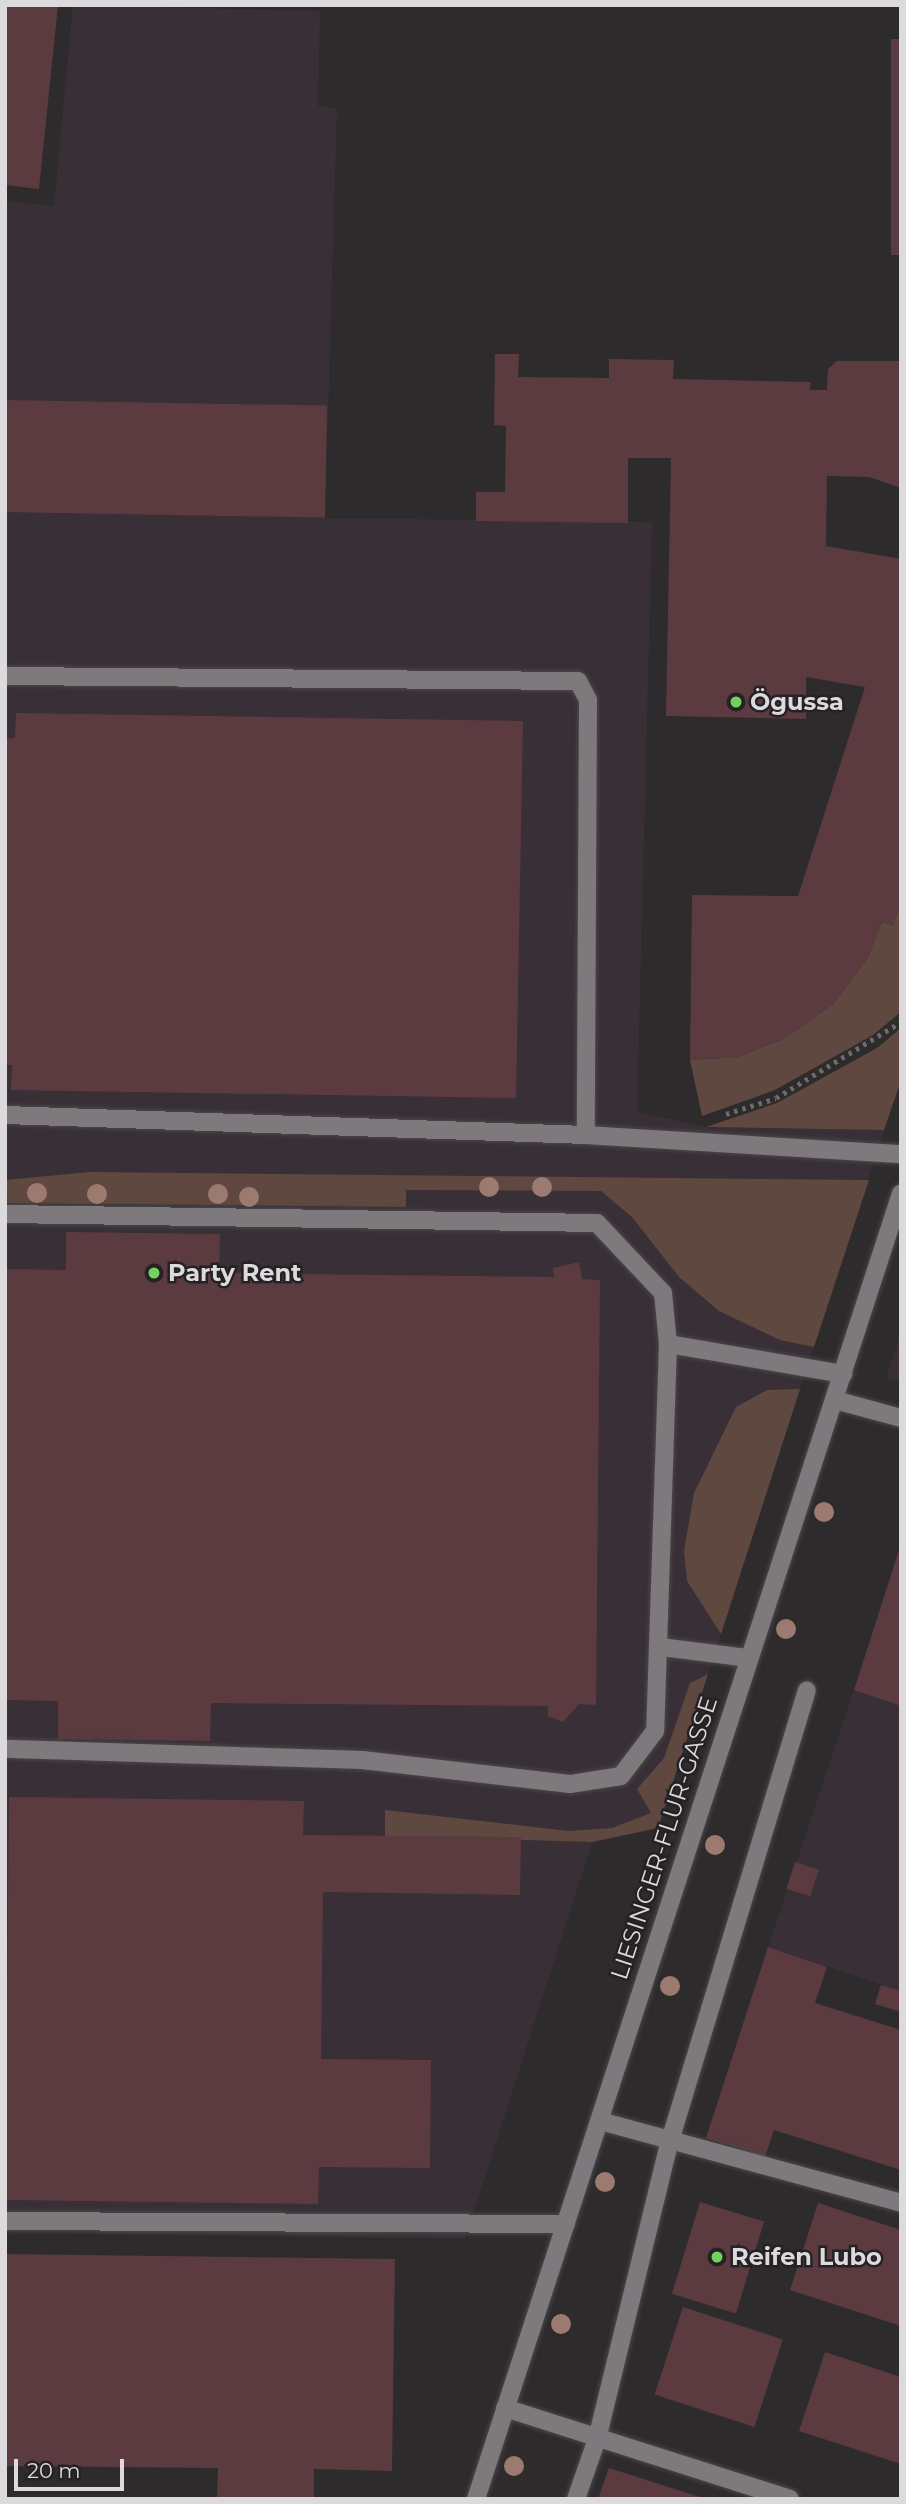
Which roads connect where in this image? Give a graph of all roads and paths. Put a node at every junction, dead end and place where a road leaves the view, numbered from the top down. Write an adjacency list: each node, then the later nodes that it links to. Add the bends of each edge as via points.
1 (5, 676): 4 (street, via 578,681 588,700)
2 (901, 1022): 5 (path, via 776,1097 704,1122)
3 (5, 1115): 4 (street)
4 (586, 1135): 5 (street)
5 (689, 1144): 6 (street)
6 (901, 1154)
7 (901, 1193): 10 (street, LIESINGER-FLUR-GASSE)
8 (5, 1214): 9 (street, via 597,1223 663,1293)
9 (668, 1344): 10 (street); 13 (street)
10 (843, 1374): 11 (street, LIESINGER-FLUR-GASSE)
11 (835, 1400): 12 (street); 14 (street, LIESINGER-FLUR-GASSE)
12 (901, 1418)
13 (661, 1647): 14 (street); 16 (street, via 655,1731 621,1776 570,1784 362,1760)
14 (748, 1658): 17 (street, LIESINGER-FLUR-GASSE)
15 (807, 1691): 18 (street)
16 (5, 1749)
17 (600, 2120): 18 (street); 21 (street, LIESINGER-FLUR-GASSE)
18 (669, 2144): 19 (street); 23 (street)
19 (901, 2203)
20 (5, 2221): 21 (street)
21 (566, 2224): 22 (street, LIESINGER-FLUR-GASSE)
22 (505, 2409): 23 (street); 24 (street, LIESINGER-FLUR-GASSE)
23 (597, 2439): 25 (street); 26 (street)
24 (476, 2499)
25 (576, 2499)
26 (790, 2499)

